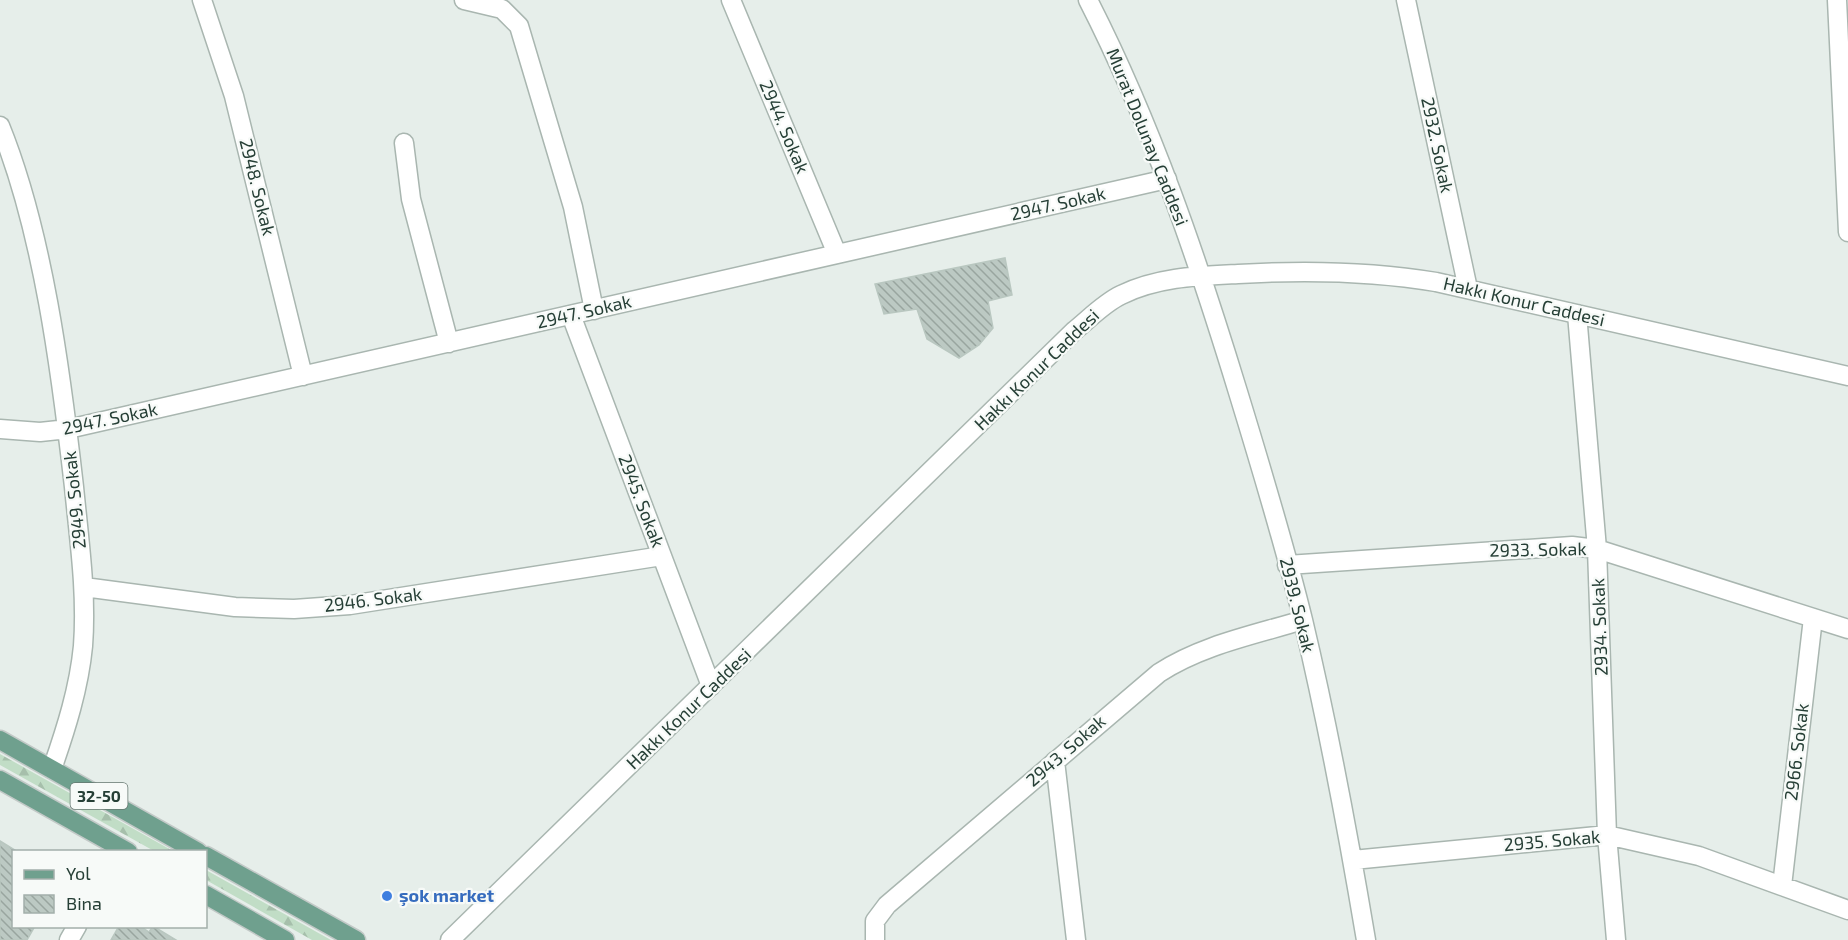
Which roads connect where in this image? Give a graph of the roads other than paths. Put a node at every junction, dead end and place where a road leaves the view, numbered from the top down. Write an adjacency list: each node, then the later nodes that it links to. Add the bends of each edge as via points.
1 (202, 0): 19 (street, 2948. Sokak, via 234,96)
2 (464, 0): 15 (street, via 502,9 519,26 573,207)
3 (731, 0): 12 (street, 2944. Sokak)
4 (1088, 0): 9 (street, Murat Dolunay Caddesi)
5 (1406, 0): 14 (street, 2932. Sokak)
6 (1838, 0): 10 (street)
7 (0, 126): 22 (street, 2949. Sokak, via 26,205 40,267)
8 (404, 143): 18 (street, via 411,199)
9 (1167, 179): 12 (street, 2947. Sokak); 13 (street, Murat Dolunay Caddesi)
10 (1847, 186): 11 (street)
11 (1848, 232)
12 (837, 254): 15 (street, 2947. Sokak)
13 (1203, 275): 14 (street, Hakkı Konur Caddesi, via 1341,272 1391,275); 25 (street, 2939. Sokak); 30 (street, Hakkı Konur Caddesi, via 1147,285 1098,311)
14 (1468, 289): 16 (street, Hakkı Konur Caddesi)
15 (594, 310): 17 (street, 2947. Sokak)
16 (1577, 314): 20 (street, Hakkı Konur Caddesi); 23 (street, 2934. Sokak)
17 (571, 315): 18 (street, 2947. Sokak); 24 (street, 2945. Sokak)
18 (449, 343): 19 (street, 2947. Sokak)
19 (303, 376): 22 (street, 2947. Sokak)
20 (1848, 376)
21 (0, 429): 22 (street, 2947. Sokak)
22 (68, 429): 26 (street, 2949. Sokak)
23 (1597, 549): 25 (street, 2933. Sokak, via 1545,546); 27 (street, 2933. Sokak); 35 (street, 2934. Sokak)
24 (662, 556): 26 (street, 2946. Sokak, via 350,605 294,609 235,607); 30 (street, 2945. Sokak)
25 (1287, 565): 28 (street, 2939. Sokak)
26 (84, 587): 33 (street, 2949. Sokak, via 83,646 76,688)
27 (1813, 618): 29 (street, 2933. Sokak); 40 (street, 2966. Sokak)
28 (1303, 620): 32 (street, 2943. Sokak, via 1178,661 1137,690); 39 (street, 2939. Sokak)
29 (1848, 629)
30 (711, 686): 45 (street, Hakkı Konur Caddesi)
31 (0, 740): 33 (main road, 32-50)
32 (1055, 761): 46 (street, 2943. Sokak, via 886,906 875,921); 47 (street)
33 (52, 770): 37 (main road, 32-50)
34 (0, 780): 36 (main road, 32-50)
35 (1607, 835): 39 (street, 2935. Sokak); 40 (street, 2935. Sokak, via 1699,856); 49 (street, 2934. Sokak)
36 (124, 850)
37 (194, 850)
38 (207, 857): 44 (main road)
39 (1353, 860): 48 (street, 2939. Sokak)
40 (1782, 886): 42 (street, 2935. Sokak)
41 (207, 896): 43 (main road)
42 (1848, 910)
43 (285, 940)
44 (356, 940)
45 (450, 940)
46 (875, 940)
47 (1076, 940)
48 (1366, 940)
49 (1616, 940)

